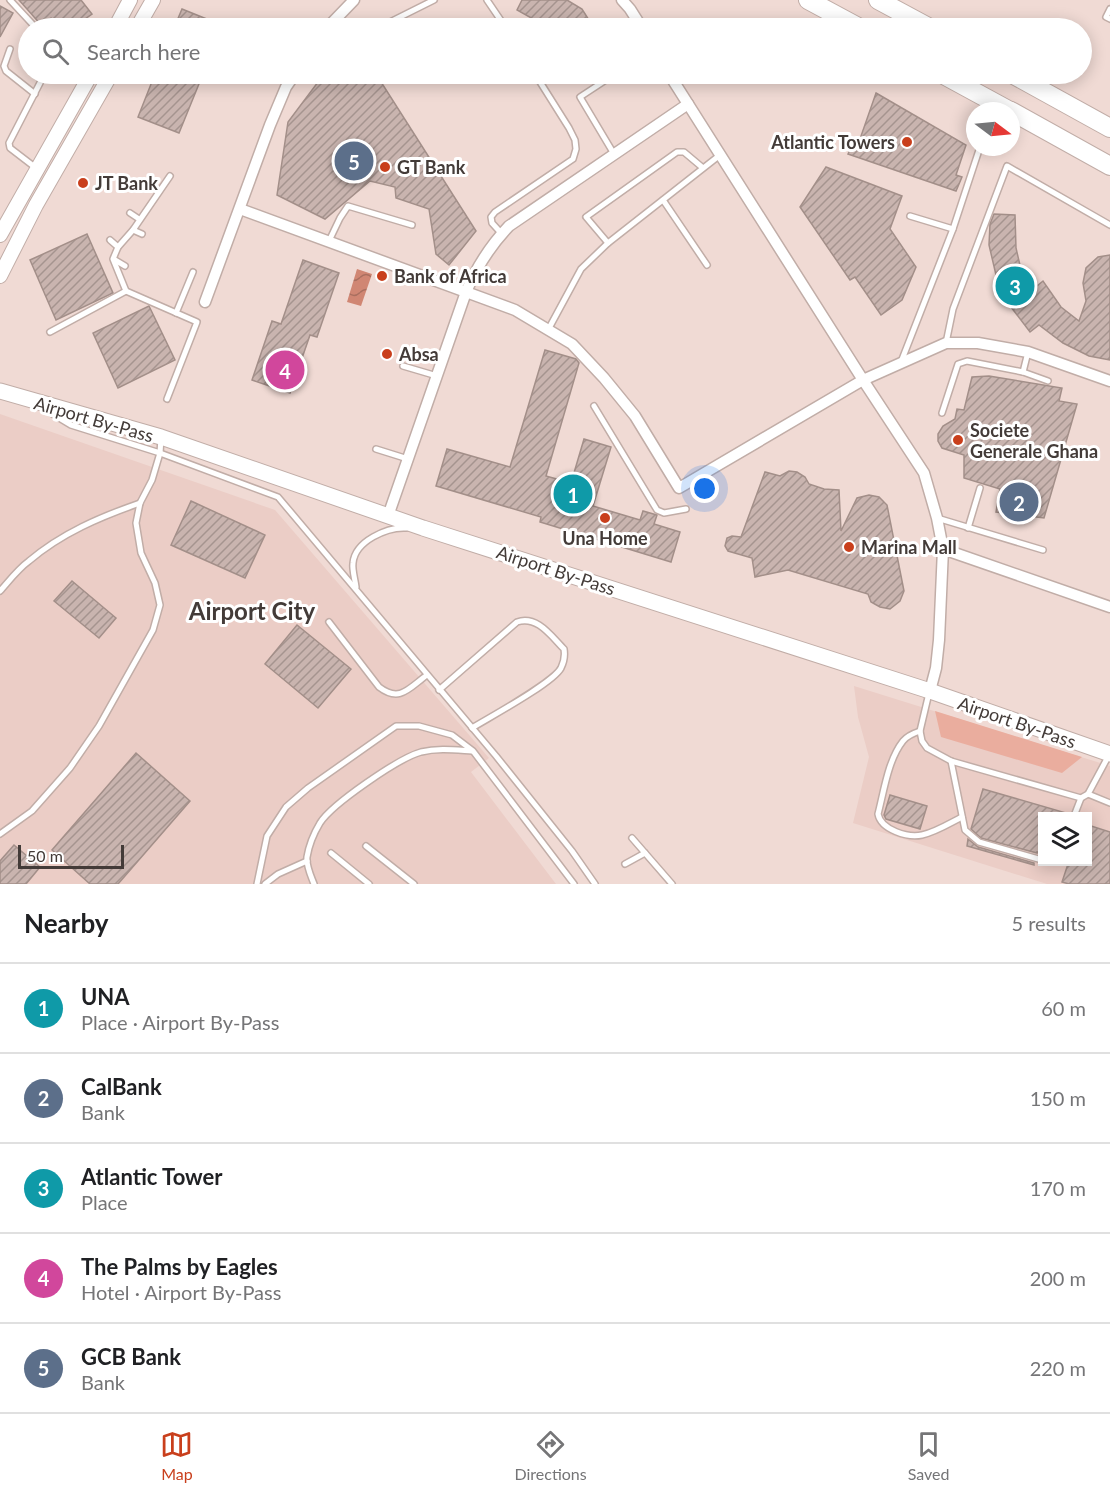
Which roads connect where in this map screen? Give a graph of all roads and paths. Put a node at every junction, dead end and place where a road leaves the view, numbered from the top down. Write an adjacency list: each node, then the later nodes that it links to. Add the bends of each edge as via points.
1 (10, 0): 11 (lane)
2 (130, 0): 12 (street)
3 (153, 0): 13 (street)
4 (354, 0): 14 (street)
5 (434, 0): 15 (lane)
6 (487, 0): 16 (lane)
7 (622, 0): 17 (street)
8 (808, 0): 18 (highway)
9 (878, 0): 19 (highway)
10 (1110, 9): 20 (lane, via 1106,17)
11 (27, 18)
12 (120, 18)
13 (142, 18)
14 (337, 18)
15 (398, 18)
16 (499, 18)
17 (636, 18)
18 (841, 18)
19 (911, 18)
20 (1110, 20)
21 (10, 49): 22 (lane, via 4,66)
22 (18, 81)
23 (22, 84): 33 (lane)
24 (40, 84): 33 (lane)
25 (81, 84): 43 (street)
26 (105, 84): 65 (street)
27 (288, 84): 46 (street)
28 (542, 84): 55 (lane, via 569,128 576,150 573,159 495,212 492,223)
29 (600, 84): 38 (lane, via 580,97)
30 (675, 84): 35 (street)
31 (961, 84): 34 (highway)
32 (1030, 84): 37 (highway)
33 (35, 94): 43 (lane, via 9,143 10,148)
34 (994, 102)
35 (688, 104): 38 (street); 39 (street)
36 (1020, 116): 41 (highway)
37 (1110, 128)
38 (614, 154): 55 (street)
39 (720, 155): 42 (lane); 78 (street)
40 (977, 156): 52 (lane)
41 (1110, 166)
42 (703, 168): 45 (lane); 59 (lane, via 684,152 676,152 586,217)
43 (38, 169): 56 (street)
44 (170, 176): 49 (lane)
45 (663, 200): 59 (lane); 62 (lane)
46 (240, 208): 58 (street); 68 (street)
47 (130, 213): 49 (lane)
48 (910, 216): 52 (lane)
49 (140, 219): 53 (lane)
50 (412, 225): 58 (lane, via 348,206)
51 (1110, 225): 72 (lane, via 1007,166 952,309)
52 (953, 229): 74 (lane)
53 (133, 230): 54 (lane); 60 (lane)
54 (142, 234)
55 (502, 234): 67 (street, via 476,269)
56 (0, 235)
57 (110, 240): 60 (lane)
58 (329, 241): 67 (street)
59 (608, 243): 70 (lane, via 581,269)
60 (118, 247): 61 (lane)
61 (113, 259): 63 (lane); 66 (lane)
62 (707, 265)
63 (125, 266)
64 (193, 272): 69 (lane)
65 (0, 276)
66 (126, 291): 69 (lane); 71 (lane)
67 (466, 292): 70 (street, via 515,310); 77 (street)
68 (205, 302)
69 (176, 313): 82 (lane, via 196,322)
70 (549, 330): 78 (street, via 572,344 604,378 635,416 679,488)
71 (50, 332)
72 (945, 343): 73 (street, via 978,343); 74 (street)
73 (1028, 352): 76 (lane); 80 (street)
74 (901, 362): 78 (street)
75 (403, 366): 77 (lane)
76 (1023, 372): 79 (lane); 85 (lane, via 976,362 958,364)
77 (437, 376): 89 (street)
78 (863, 380): 94 (street, via 924,473)
79 (1048, 381)
80 (1110, 381)
81 (0, 391): 83 (main road, Airport By-Pass)
82 (167, 399)
83 (29, 401): 86 (main road, Airport By-Pass); 88 (lane, via 71,425)
84 (594, 406): 92 (lane, via 657,510 664,513)
85 (942, 413)
86 (161, 437): 88 (lane); 93 (main road, Airport By-Pass)
87 (376, 449): 89 (lane)
88 (160, 453): 91 (lane); 99 (lane, via 278,497)
89 (408, 459): 93 (street)
90 (980, 488): 96 (lane)
91 (140, 503): 100 (lane, via 65,536 28,561); 116 (lane, via 138,539 160,605 153,630 99,726 70,768 32,811)
92 (686, 509)
93 (388, 516): 95 (main road, Airport By-Pass)
94 (937, 518): 96 (lane); 97 (street)
95 (423, 528): 99 (lane, via 400,528 378,534 359,548 353,562); 105 (main road, Airport By-Pass)
96 (968, 528): 98 (lane)
97 (943, 549): 101 (street); 105 (street, via 939,640)
98 (1043, 550)
99 (356, 588): 103 (lane)
100 (0, 591)
101 (1110, 607)
102 (329, 622): 103 (lane, via 379,687 389,694 401,694)
103 (427, 675): 104 (lane)
104 (440, 690): 106 (lane); 106 (lane, via 517,622 535,622 564,649 561,668 550,680)
105 (930, 691): 107 (lane); 109 (main road, Airport By-Pass)
106 (472, 728): 130 (lane)
107 (920, 730): 110 (lane, via 927,748); 115 (lane, via 905,739 898,750 878,814 880,822 919,836)
108 (473, 751): 122 (lane, via 420,752 358,789 321,821); 124 (lane, via 452,735 419,726 396,726 286,807 267,836); 129 (lane)
109 (1110, 754): 111 (lane)
110 (951, 761): 112 (lane); 115 (lane)
111 (1088, 794): 112 (lane); 113 (lane)
112 (1081, 798): 114 (lane)
113 (1110, 803)
114 (1076, 812)
115 (962, 817): 121 (lane, via 965,830 980,842)
116 (0, 834)
117 (632, 838): 120 (lane)
118 (366, 846): 128 (lane)
119 (331, 853): 127 (lane)
120 (645, 853): 123 (lane); 131 (lane)
121 (1038, 859)
122 (307, 861): 125 (lane); 126 (lane)
123 (625, 864)
124 (257, 884)
125 (265, 884)
126 (314, 884)
127 (369, 884)
128 (414, 884)
129 (574, 884)
130 (595, 884)
131 (672, 884)

